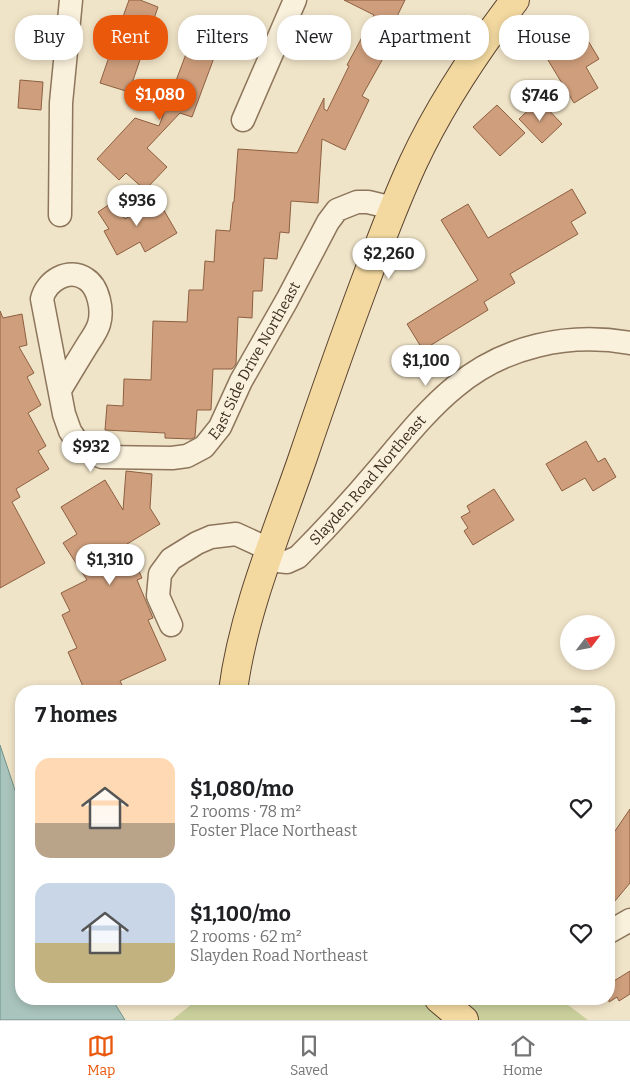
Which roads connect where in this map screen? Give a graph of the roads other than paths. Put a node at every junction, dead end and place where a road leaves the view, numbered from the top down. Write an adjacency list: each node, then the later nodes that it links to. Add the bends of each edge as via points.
1 (71, 0): 6 (street, via 61,104)
2 (294, 0): 4 (street)
3 (514, 0): 5 (main road, via 490,32 436,119)
4 (243, 120)
5 (393, 208): 8 (street, East Side Drive Northeast, via 357,202 337,210 241,380 220,427 204,447 187,456 172,458 102,458 78,443 70,431); 9 (main road)
6 (60, 215)
7 (630, 343): 9 (street, Slayden Road Northeast, via 582,338 551,342 516,351 485,366 455,386 424,416 298,557 287,562)
8 (60, 390)
9 (269, 555): 10 (street, via 236,534 211,537 171,558 160,574 158,596); 11 (main road, via 247,622)
10 (171, 625)
11 (234, 685)
12 (630, 920): 13 (street)
13 (615, 929)
14 (446, 1005): 15 (main road)
15 (464, 1020)

